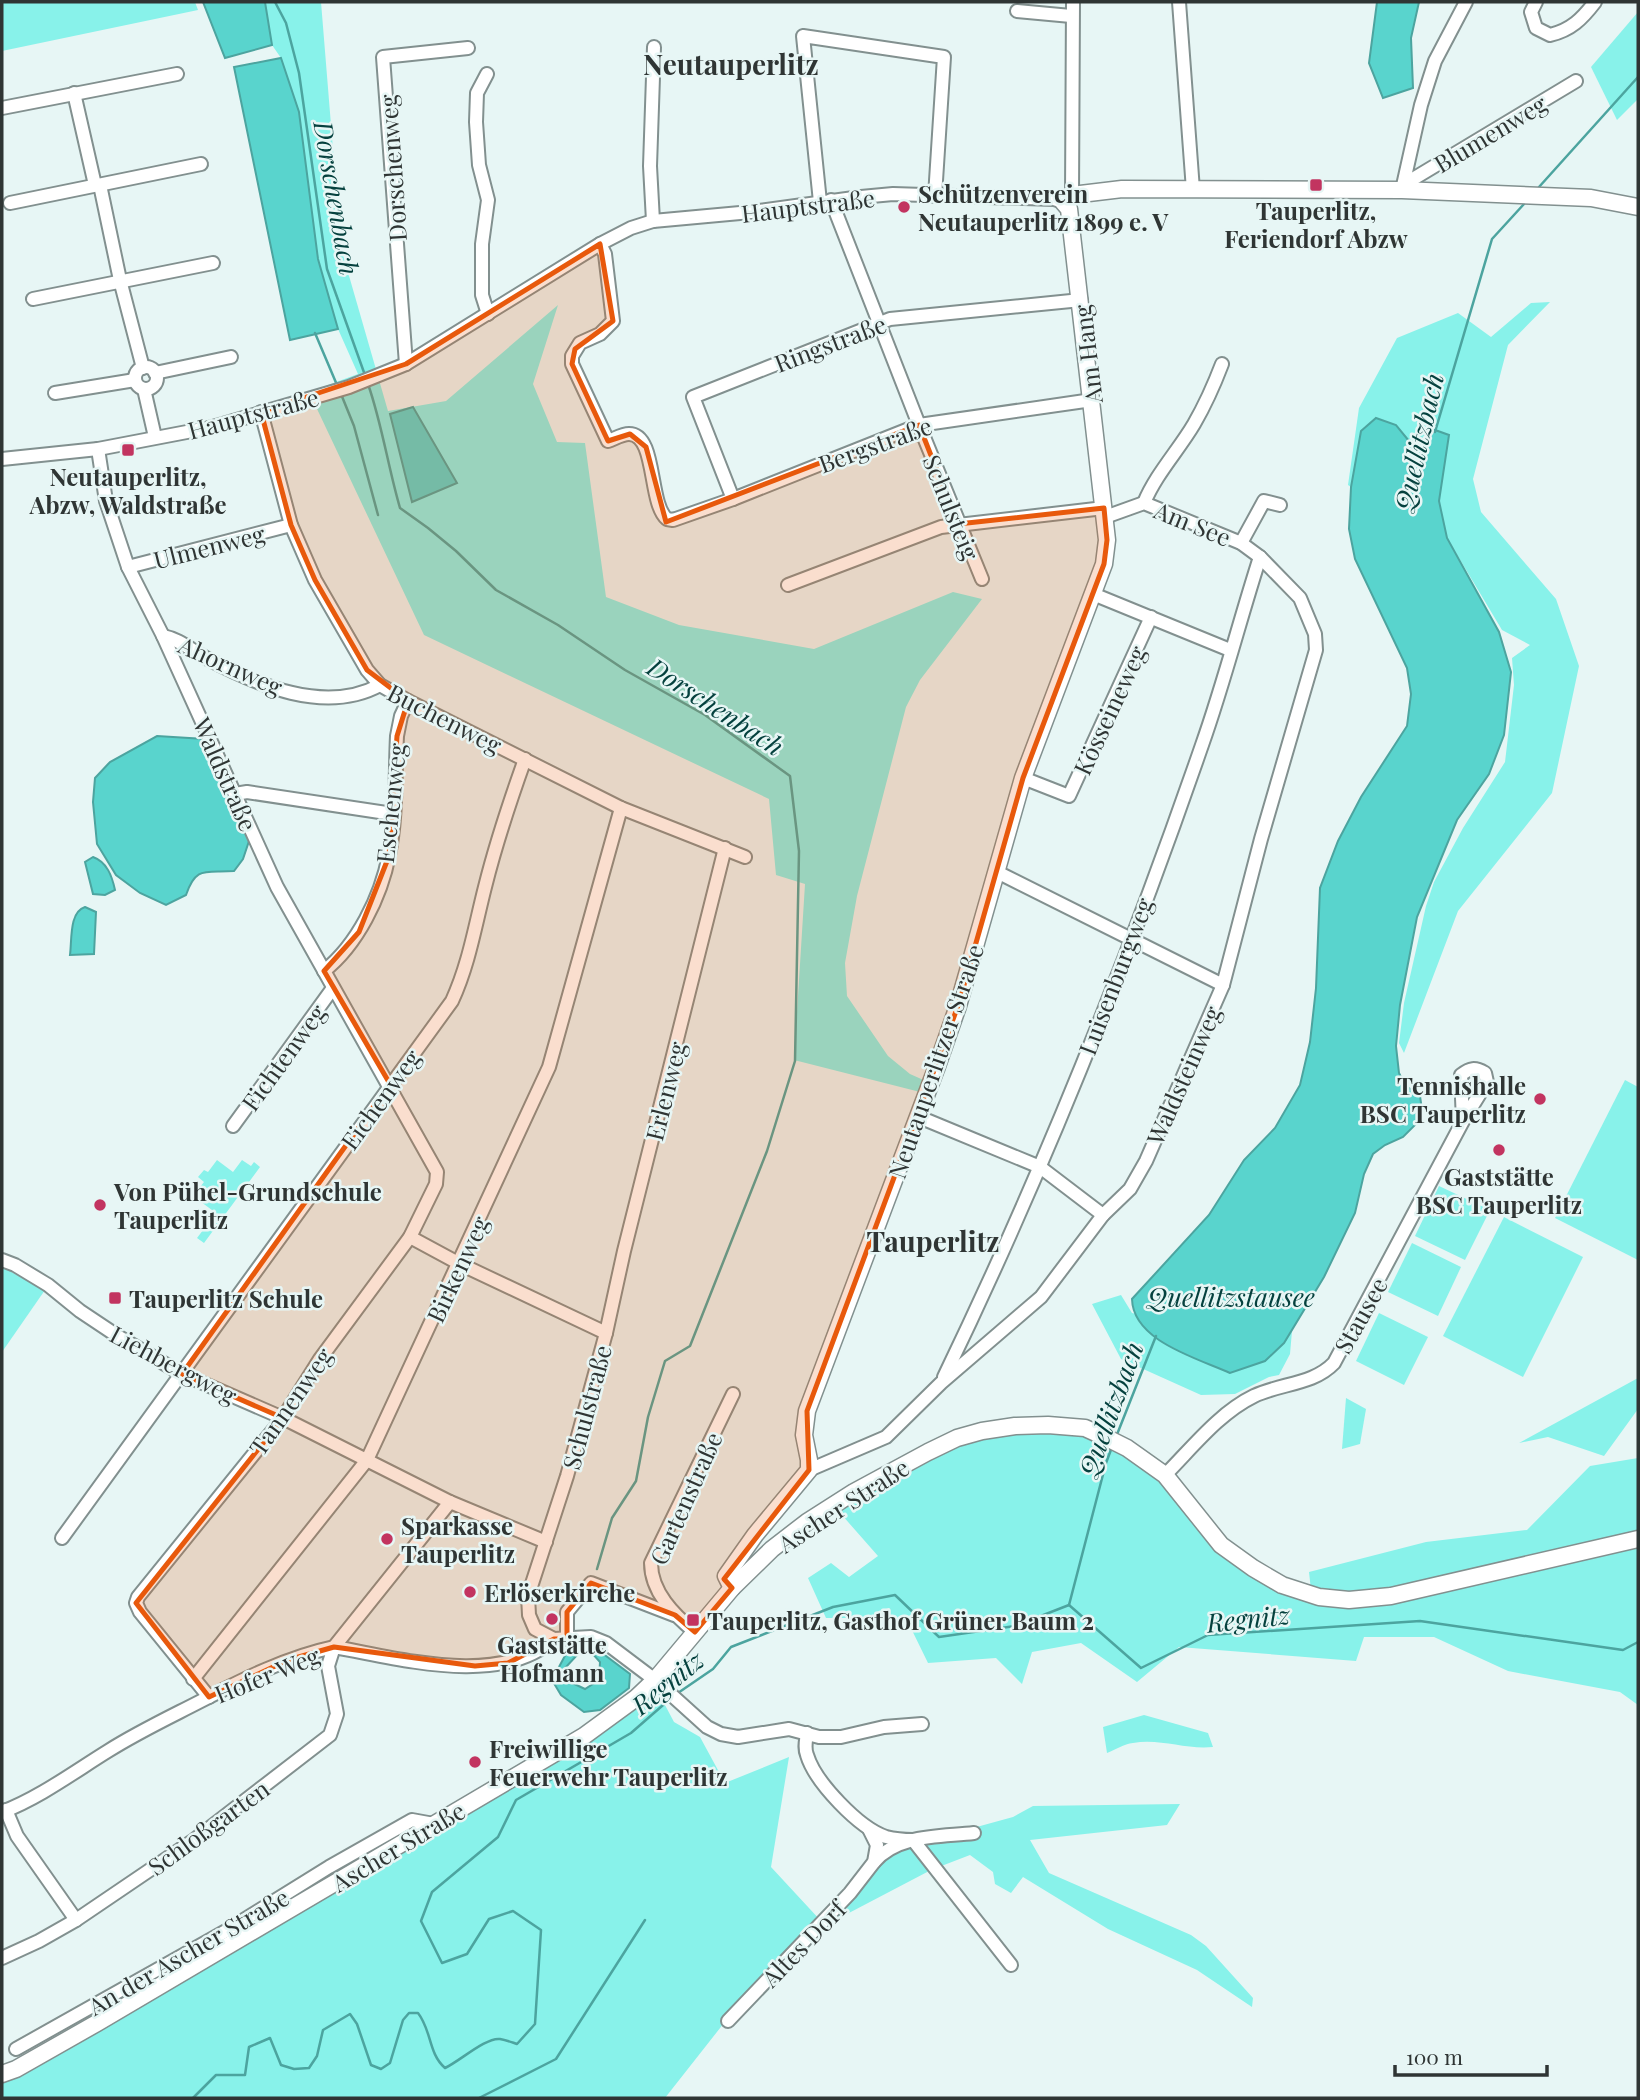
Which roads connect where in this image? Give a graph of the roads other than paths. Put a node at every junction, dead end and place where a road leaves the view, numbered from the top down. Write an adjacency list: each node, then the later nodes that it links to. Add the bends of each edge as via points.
1 (1073, 2): 7 (street)
2 (1180, 2): 18 (street)
3 (1466, 2): 17 (street, Blumenweg, via 1435,61)
4 (1536, 2): 5 (street, via 1531,12 1536,28 1550,35 1577,23)
5 (1595, 2)
6 (1017, 11): 7 (street)
7 (1071, 16): 20 (street)
8 (654, 47): 24 (street)
9 (468, 48): 33 (street, Dorschenweg, via 383,57)
10 (177, 74): 13 (street)
11 (487, 74): 30 (street, via 478,93 477,122 479,165 488,200 482,295)
12 (1576, 81): 17 (street, Blumenweg)
13 (74, 93): 14 (street); 16 (street)
14 (2, 108)
15 (201, 164): 16 (street)
16 (97, 185): 22 (street); 27 (street)
17 (1403, 188): 18 (street, Hauptstraße); 23 (street, Hauptstraße, via 1591,198)
18 (1193, 190): 20 (street, Hauptstraße, via 1122,189)
19 (934, 196): 20 (street, Hauptstraße); 21 (street, Hauptstraße, via 893,194); 21 (street, Schulsteig, via 944,57 803,36)
20 (1067, 198): 29 (street, Am Hang)
21 (825, 201): 24 (street, Hauptstraße); 31 (street, Schulsteig)
22 (10, 203)
23 (1638, 207)
24 (653, 221): 25 (street, Hauptstraße)
25 (600, 244): 30 (street, Hauptstraße); 45 (street, Bergstraße, via 613,321 600,334 580,343 572,364 608,441 630,434 646,447 658,508 667,519)
26 (213, 263): 27 (street)
27 (120, 280): 28 (street); 35 (street)
28 (33, 299)
29 (1081, 300): 31 (street, Ringstraße, via 890,319); 39 (street, Am Hang)
30 (488, 314): 33 (street, Hauptstraße)
31 (879, 324): 41 (street, Schulsteig); 45 (street, Ringstraße, via 693,397)
32 (231, 357): 36 (street)
33 (407, 364): 40 (street, Hauptstraße, via 349,387)
34 (1222, 364): 46 (street, via 1194,425)
35 (143, 368): 36 (street); 37 (street, via 136,372)
36 (155, 373): 37 (street, via 156,382)
37 (143, 385): 38 (street); 42 (street)
38 (55, 393)
39 (1092, 400): 41 (street, Bergstraße); 48 (street, Am Hang)
40 (261, 412): 42 (street, Hauptstraße); 50 (street, Buchenweg)
41 (919, 425): 45 (street, Bergstraße); 49 (street, Schulsteig)
42 (158, 437): 43 (street, Hauptstraße)
43 (98, 449): 44 (street, Hauptstraße); 53 (street, Waldstraße, via 106,501)
44 (2, 459)
45 (733, 499)
46 (1144, 503): 48 (street, Am See); 51 (street, Am See)
47 (1280, 505): 51 (street, Am See, via 1264,501)
48 (1105, 513): 49 (street, Am See); 56 (street, Neutauperlitzer Straße, via 1104,564)
49 (958, 524): 54 (street, Schulsteig); 55 (street, Am See)
50 (291, 525): 53 (street, Ulmenweg); 60 (street, Buchenweg, via 315,580)
51 (1241, 543): 52 (street, Am See)
52 (1259, 557): 59 (street, Luisenburgweg); 72 (street, Waldsteinweg, via 1300,598 1315,634 1316,650)
53 (128, 567): 58 (street, Waldstraße)
54 (982, 579)
55 (788, 584)
56 (1093, 594): 57 (street, Kösseineweg); 63 (street, Neutauperlitzer Straße)
57 (1151, 617): 59 (street, Kösseineweg); 63 (street, Kösseineweg, via 1069,796)
58 (163, 636): 60 (street, Ahornweg, via 238,673 300,695 351,696); 64 (street, Waldstraße)
59 (1230, 650): 70 (street, Luisenburgweg, via 1203,742)
60 (380, 685): 61 (street, Buchenweg)
61 (408, 701): 62 (street, Buchenweg); 66 (street, Eschenweg, via 397,736)
62 (525, 759): 65 (street, Buchenweg); 74 (street, Eichenweg, via 500,828 464,975 452,1000)
63 (1023, 778): 69 (street, Neutauperlitzer Straße)
64 (236, 794): 66 (street); 71 (street, Waldstraße, via 277,887)
65 (621, 808): 67 (street, Buchenweg); 82 (street, Birkenweg, via 550,1066)
66 (393, 814): 71 (street, Eschenweg, via 389,856 375,897 359,932)
67 (725, 848): 68 (street, Buchenweg); 83 (street, Erlenweg)
68 (745, 857)
69 (997, 872): 70 (street); 75 (street, Neutauperlitzer Straße)
70 (1130, 941): 72 (street); 78 (street, Luisenburgweg)
71 (324, 971): 73 (street, Waldstraße)
72 (1223, 985): 79 (street, Waldsteinweg, via 1146,1161 1130,1189)
73 (333, 988): 74 (street, Waldstraße); 77 (street, Fichtenweg)
74 (390, 1084): 80 (street, Tannenweg, via 437,1172 436,1184); 84 (street, Eichenweg)
75 (919, 1117): 78 (street); 89 (street, Neutauperlitzer Straße, via 807,1411 804,1435)
76 (1463, 1121): 90 (street, Stausee, via 1334,1363 1316,1377 1239,1405)
77 (233, 1126)
78 (1040, 1167): 79 (street); 85 (street, Luisenburgweg)
79 (1103, 1215): 85 (street, Waldsteinweg, via 1041,1297)
80 (410, 1237): 82 (street, Schulstraße); 87 (street, Tannenweg, via 320,1359)
81 (2, 1261): 84 (street, Liehbergweg, via 48,1285 119,1337)
82 (460, 1264): 83 (street, Schulstraße); 88 (street, Birkenweg)
83 (606, 1333): 94 (street, Schulstraße)
84 (182, 1374): 87 (street, Liehbergweg); 92 (street, Eichenweg)
85 (941, 1383): 89 (street, Waldsteinweg, via 886,1437)
86 (733, 1394): 96 (street, Gartenstraße, via 651,1563 651,1577)
87 (283, 1418): 88 (street, Liehbergweg); 101 (street, Tannenweg, via 136,1603)
88 (367, 1460): 91 (street, Liehbergweg); 101 (street, Birkenweg)
89 (809, 1470): 95 (street, via 726,1576)
90 (1165, 1475): 93 (street, Ascher Straße, via 1221,1545 1282,1585 1319,1597 1391,1596); 95 (street, Ascher Straße, via 1127,1448 1084,1428 1015,1426 957,1438 853,1492 807,1522)
91 (450, 1502): 94 (street, Liehbergweg); 100 (street)
92 (62, 1538)
93 (1638, 1539)
94 (546, 1542): 98 (street, Schulstraße, via 528,1596 529,1615 534,1629)
95 (732, 1588): 97 (street, Ascher Straße)
96 (675, 1615): 97 (street, Gartenstraße); 99 (street, via 591,1583 567,1612)
97 (695, 1632): 102 (street, Ascher Straße)
98 (554, 1639): 99 (street); 100 (street, Hofer Weg, via 541,1650 508,1662 475,1666)
99 (567, 1639): 102 (street, via 591,1637 606,1643)
100 (334, 1647): 103 (street, Hofer Weg, via 288,1660); 112 (street, Schloßgarten, via 328,1666 337,1714 330,1735 194,1840)
101 (193, 1679): 103 (street, Tannenweg)
102 (655, 1680): 105 (street, via 720,1734 738,1737 789,1729); 107 (street, Ascher Straße, via 584,1736)
103 (209, 1697): 106 (street, Hofer Weg, via 136,1733)
104 (922, 1724): 105 (street, via 841,1737)
105 (807, 1733): 108 (street, Altes Dorf, via 806,1753 818,1777)
106 (4, 1811): 112 (street)
107 (433, 1824): 116 (street, An der Ascher Straße, via 412,1820); 117 (street, Ascher Straße, via 97,2023)
108 (867, 1826): 110 (street, Altes Dorf, via 886,1837); 111 (street, via 877,1845)
109 (974, 1833): 110 (street, Altes Dorf)
110 (913, 1840): 111 (street, Altes Dorf, via 887,1849); 114 (street)
111 (874, 1862): 115 (street, Altes Dorf, via 850,1894)
112 (76, 1920): 113 (street, Schloßgarten)
113 (2, 1958)
114 (1010, 1965)
115 (728, 2021)
116 (16, 2049)
117 (2, 2074)

